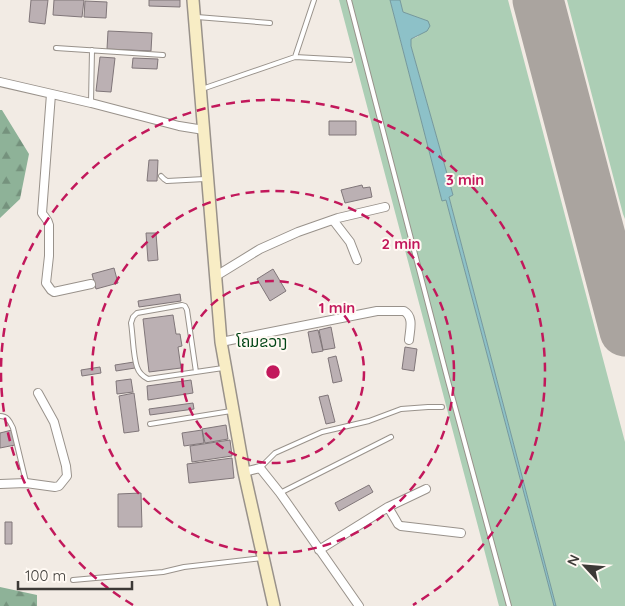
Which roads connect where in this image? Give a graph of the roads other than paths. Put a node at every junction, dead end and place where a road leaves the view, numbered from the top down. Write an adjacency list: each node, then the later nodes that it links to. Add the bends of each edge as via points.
1 (192, 0): 4 (main road)
2 (314, 0): 9 (lane)
3 (349, 0): 46 (lane)
4 (194, 17): 5 (lane); 12 (main road)
5 (270, 23)
6 (56, 48): 7 (lane)
7 (92, 50): 8 (lane); 14 (lane)
8 (163, 56)
9 (294, 57): 10 (lane); 12 (lane)
10 (350, 60)
11 (0, 82): 13 (street)
12 (200, 90): 15 (main road)
13 (52, 94): 14 (street); 22 (street, via 42,213 49,221 46,284 54,292)
14 (91, 104): 15 (street)
15 (204, 130): 17 (main road)
16 (162, 176): 17 (lane, via 167,181)
17 (208, 178): 21 (main road)
18 (385, 207): 19 (street)
19 (333, 220): 20 (street, via 350,242); 21 (street, via 260,249)
20 (357, 260)
21 (216, 276): 24 (main road)
22 (91, 284)
23 (409, 340): 24 (street, via 411,321 407,312 377,311)
24 (221, 342): 25 (main road)
25 (225, 368): 26 (lane); 29 (main road)
26 (196, 372): 26 (lane, via 148,379 140,374 131,323 133,317 137,313 185,306)
27 (38, 393): 35 (street, via 54,422 66,476 55,487)
28 (442, 407): 33 (lane, via 401,409 369,421 322,432 275,453)
29 (233, 410): 31 (lane); 34 (main road)
30 (0, 416): 35 (lane, via 7,418 13,428)
31 (150, 424)
32 (391, 437): 38 (lane)
33 (260, 468): 34 (street); 38 (street)
34 (244, 472): 42 (main road)
35 (26, 482): 36 (street)
36 (0, 484)
37 (426, 490): 39 (street)
38 (280, 493): 41 (street)
39 (388, 507): 40 (street, via 401,526); 41 (street)
40 (461, 533)
41 (320, 550): 45 (street)
42 (263, 558): 43 (lane); 44 (main road)
43 (73, 580)
44 (274, 606)
45 (359, 606)
46 (509, 606)

